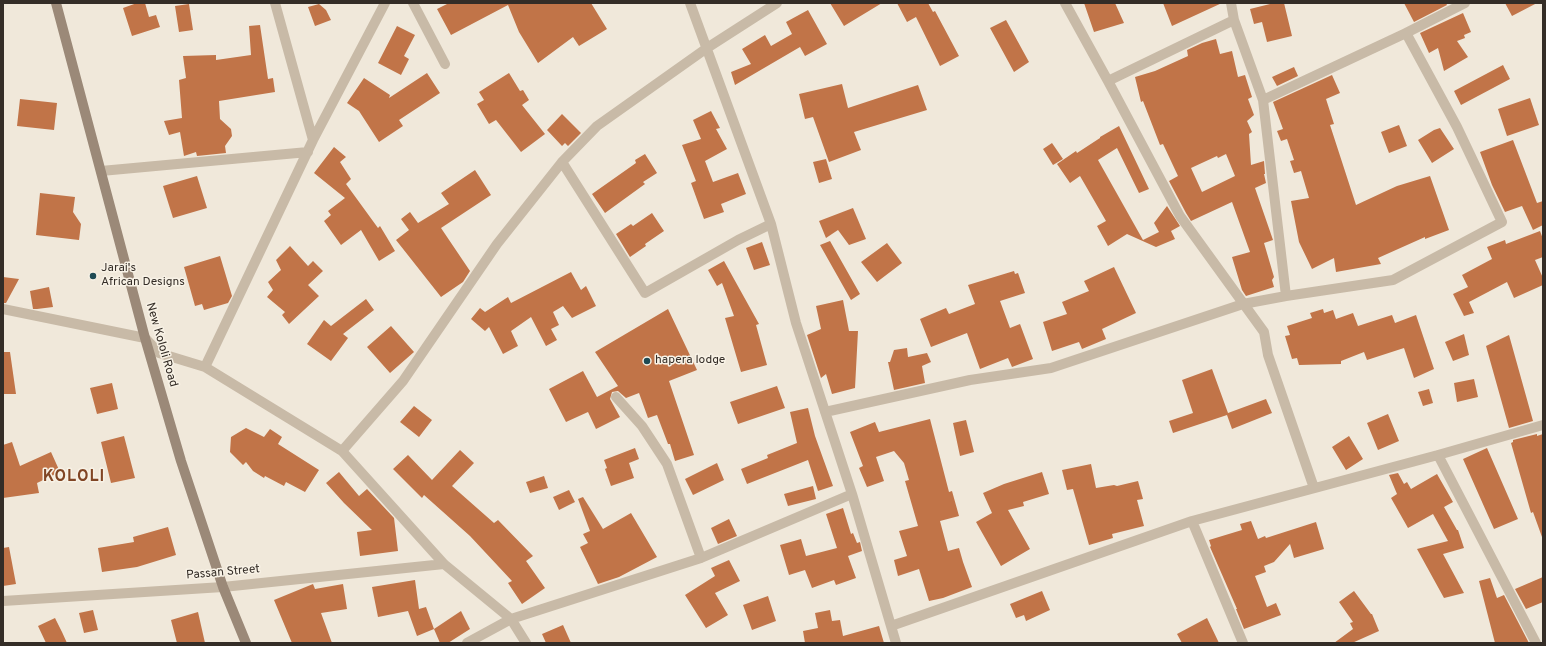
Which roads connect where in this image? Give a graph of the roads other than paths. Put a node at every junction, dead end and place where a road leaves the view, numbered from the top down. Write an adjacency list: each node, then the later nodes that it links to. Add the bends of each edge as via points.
1 (56, 3): 19 (street, New Kololi Road)
2 (275, 3): 16 (street)
3 (385, 3): 16 (street)
4 (413, 3): 13 (street)
5 (690, 3): 12 (street)
6 (777, 3): 12 (street)
7 (1065, 3): 14 (street)
8 (1231, 3): 10 (street)
9 (1465, 3): 11 (street)
10 (1234, 20): 14 (street); 15 (street)
11 (1406, 33): 15 (street); 21 (street, via 1457,127 1502,222 1393,280)
12 (707, 48): 18 (street, via 597,126); 20 (street)
13 (445, 64)
14 (1108, 80): 22 (street, via 1180,216)
15 (1263, 100): 21 (street)
16 (313, 140): 17 (street)
17 (308, 152): 19 (street); 25 (street)
18 (562, 162): 20 (street, via 645,293); 29 (street, via 497,244 403,381)
19 (101, 171): 24 (street, New Kololi Road)
20 (771, 224): 27 (street, via 796,323)
21 (1286, 296): 22 (street)
22 (1243, 304): 27 (street, via 1051,368 970,380); 31 (street, via 1264,332 1268,355)
23 (3, 309): 24 (street)
24 (145, 338): 25 (street, via 159,353); 36 (street, New Kololi Road, via 181,461)
25 (205, 367): 29 (street)
26 (616, 397): 34 (street, via 642,426 667,464)
27 (825, 412): 32 (street)
28 (1543, 425): 30 (street)
29 (342, 451): 35 (street)
30 (1438, 455): 31 (street); 45 (street)
31 (1314, 488): 33 (street)
32 (852, 494): 34 (street); 39 (street)
33 (1192, 521): 39 (street); 44 (street)
34 (701, 558): 38 (street)
35 (444, 564): 36 (street, Passan Street); 38 (street)
36 (223, 587): 37 (street, Passan Street); 40 (street, New Kololi Road)
37 (3, 601)
38 (511, 619): 41 (street); 42 (street)
39 (891, 626): 43 (street)
40 (246, 643)
41 (467, 643)
42 (526, 643)
43 (896, 643)
44 (1243, 643)
45 (1536, 643)

